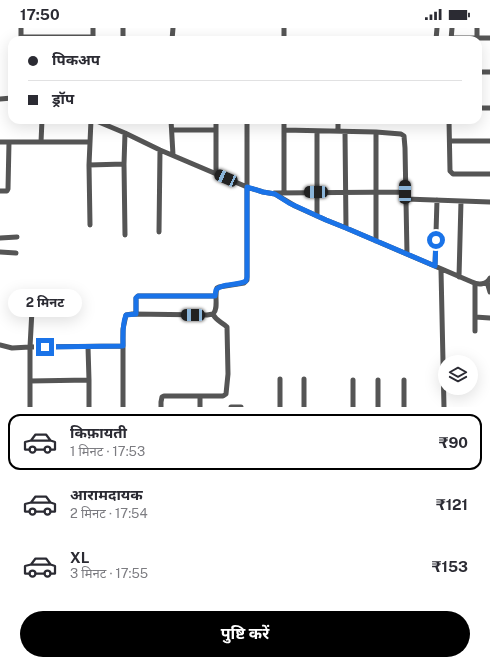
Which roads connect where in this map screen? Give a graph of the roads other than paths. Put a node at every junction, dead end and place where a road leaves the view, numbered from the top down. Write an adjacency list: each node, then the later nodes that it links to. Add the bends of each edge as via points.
1 (42, 124): 22 (street)
2 (92, 124): 23 (street)
3 (102, 124): 17 (street)
4 (171, 124): 10 (street)
5 (216, 124): 11 (street)
6 (247, 124): 30 (street)
7 (284, 124): 12 (street)
8 (338, 124): 14 (street)
9 (449, 124): 18 (street)
10 (172, 130): 11 (street); 25 (street)
11 (216, 130): 28 (street)
12 (284, 130): 13 (street); 32 (street)
13 (317, 131): 14 (street); 33 (street)
14 (338, 131): 15 (street)
15 (346, 132): 16 (street); 34 (street)
16 (376, 132): 35 (street, via 404,136); 37 (street)
17 (125, 133): 24 (street); 26 (street)
18 (450, 141): 19 (street); 29 (street, via 451,173)
19 (490, 141)
20 (0, 142): 21 (street)
21 (9, 142): 22 (street); 31 (street, via 8,189)
22 (41, 142): 23 (street)
23 (90, 142): 27 (street)
24 (160, 150): 25 (street); 45 (street)
25 (173, 155): 28 (street)
26 (124, 164): 27 (street); 46 (street)
27 (89, 165): 43 (street)
28 (216, 174): 30 (street)
29 (490, 174)
30 (247, 187): 36 (street); 59 (street, via 247,280 244,283 219,287)
31 (0, 191)
32 (284, 192): 33 (street); 36 (street)
33 (316, 192): 34 (street); 42 (street)
34 (346, 192): 37 (street); 44 (street)
35 (405, 192): 37 (street); 38 (street)
36 (271, 193): 42 (street)
37 (376, 193): 49 (street)
38 (406, 199): 39 (street); 52 (street)
39 (437, 200): 40 (street); 53 (street)
40 (461, 201): 41 (street); 55 (street)
41 (490, 202)
42 (317, 216): 44 (street)
43 (90, 225)
44 (346, 228): 49 (street)
45 (159, 232)
46 (125, 235)
47 (17, 237): 48 (street)
48 (0, 238)
49 (376, 241): 52 (street)
50 (0, 252): 51 (street)
51 (16, 253)
52 (407, 254): 53 (street)
53 (435, 266): 54 (street)
54 (441, 270): 55 (street); 90 (street)
55 (459, 277): 57 (street)
56 (488, 280): 57 (street); 58 (street)
57 (475, 284): 63 (street)
58 (490, 292)
59 (215, 296): 61 (street, via 138,296); 62 (street, via 216,310)
60 (71, 308): 68 (street, via 33,308)
61 (136, 314): 62 (street); 67 (street, via 128,314 125,317)
62 (213, 314): 77 (street, via 227,327 227,392 225,396)
63 (475, 317): 64 (street); 65 (street)
64 (490, 318)
65 (475, 331)
66 (0, 345): 68 (street, via 12,348)
67 (123, 346): 69 (street); 80 (street)
68 (30, 347): 69 (street); 76 (street)
69 (88, 347): 72 (street)
70 (280, 379): 85 (street)
71 (304, 379): 86 (street)
72 (90, 380): 76 (street); 79 (street)
73 (352, 380): 87 (street)
74 (378, 380): 88 (street)
75 (404, 380): 89 (street)
76 (30, 381): 78 (street)
77 (200, 396): 81 (street, via 164,396 161,399); 82 (street)
78 (30, 407)
79 (89, 407)
80 (123, 407)
81 (161, 407)
82 (200, 407)
83 (231, 407): 84 (street)
84 (241, 407)
85 (280, 407)
86 (304, 407)
87 (352, 407)
88 (378, 407)
89 (404, 407)
90 (444, 407)

